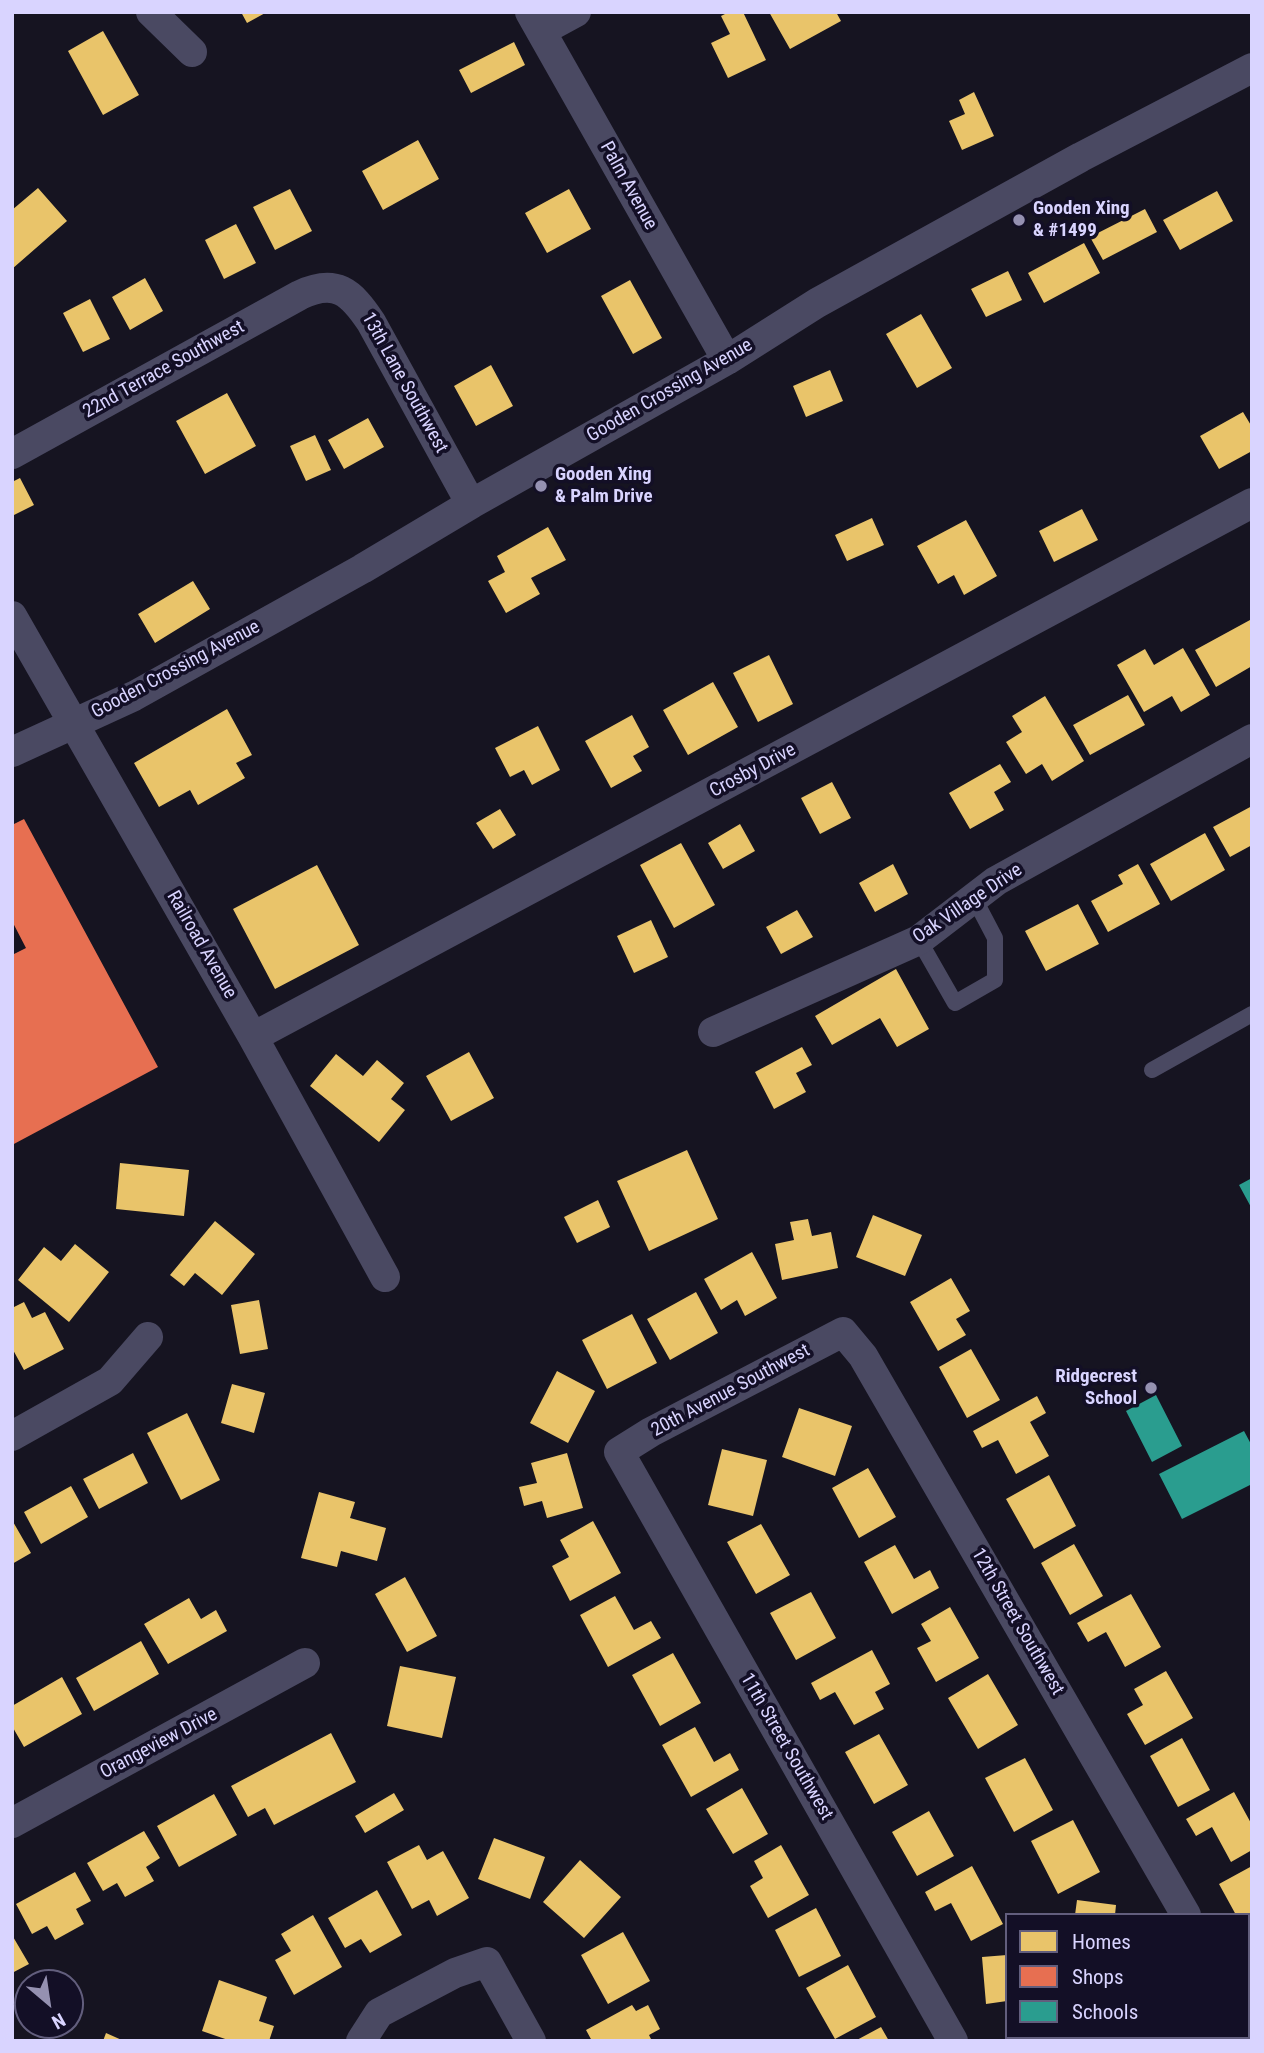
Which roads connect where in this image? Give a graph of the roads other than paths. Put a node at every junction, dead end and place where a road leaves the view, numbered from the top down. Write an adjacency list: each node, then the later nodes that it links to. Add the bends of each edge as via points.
1 (151, 12): 4 (street)
2 (576, 12): 3 (street)
3 (536, 22): 7 (street, Palm Avenue)
4 (192, 52)
5 (1252, 68): 7 (street, Gooden Crossing Avenue, via 817,303)
6 (317, 287): 8 (street, 22nd Terrace Southwest); 10 (street, 13th Lane Southwest, via 335,288 357,300)
7 (727, 360): 10 (street, Gooden Crossing Avenue)
8 (12, 454)
9 (1252, 503): 19 (street, Crosby Drive)
10 (471, 504): 12 (street, Gooden Crossing Avenue, via 134,696)
11 (12, 616): 12 (street, Railroad Avenue)
12 (73, 724): 14 (street, Gooden Crossing Avenue); 19 (street, Railroad Avenue)
13 (1252, 739): 15 (street, Oak Village Drive, via 996,881)
14 (12, 752)
15 (974, 898): 16 (street, Oak Village Drive); 16 (lane, via 995,938 995,980 955,1003)
16 (919, 940): 18 (street, Oak Village Drive)
17 (1252, 1014): 20 (lane)
18 (713, 1032)
19 (253, 1037): 21 (street, Railroad Avenue)
20 (1152, 1070)
21 (385, 1277)
22 (843, 1332): 25 (street, 20th Avenue Southwest); 28 (street, 12th Street Southwest, via 863,1356)
23 (148, 1337): 24 (street, via 110,1381)
24 (12, 1436)
25 (619, 1452): 31 (street, 11th Street Southwest)
26 (305, 1664): 27 (street, Orangeview Drive)
27 (12, 1823)
28 (1185, 1913)
29 (361, 2041): 30 (street, via 379,2013 455,1973 487,1962)
30 (531, 2041)
31 (953, 2041)

